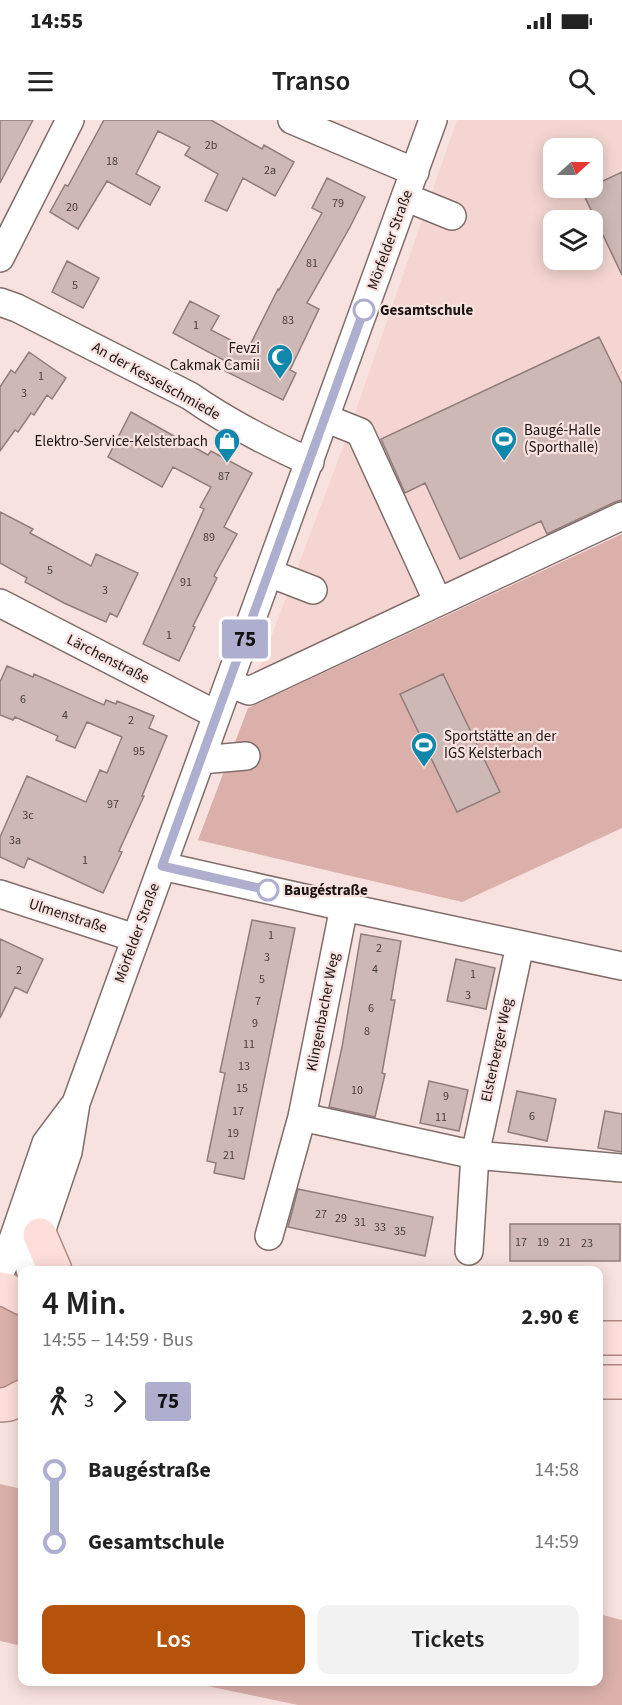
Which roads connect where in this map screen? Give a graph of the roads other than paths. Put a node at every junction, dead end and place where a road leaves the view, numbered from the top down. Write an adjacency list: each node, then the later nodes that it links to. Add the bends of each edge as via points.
1 (70, 120): 7 (street)
2 (292, 120): 4 (street)
3 (434, 120): 4 (street, Mörfelder Straße)
4 (415, 172): 5 (street, Mörfelder Straße)
5 (405, 197): 6 (street); 9 (street, Mörfelder Straße)
6 (452, 216)
7 (0, 258)
8 (0, 302): 10 (street, An der Kesselschmiede, via 190,396 211,411)
9 (325, 418): 10 (street, Mörfelder Straße); 14 (street, via 360,432 404,547)
10 (310, 462): 12 (street, Mörfelder Straße)
11 (622, 516): 14 (street)
12 (269, 573): 13 (street); 16 (street, Mörfelder Straße)
13 (313, 590)
14 (438, 602): 16 (street, via 249,691)
15 (0, 603): 17 (street, Lärchenstraße)
16 (229, 683): 17 (street, Mörfelder Straße)
17 (217, 715): 19 (street, Mörfelder Straße)
18 (246, 756): 19 (street)
19 (201, 760): 20 (street, Mörfelder Straße)
20 (162, 866): 22 (street); 23 (street, Mörfelder Straße)
21 (0, 894): 23 (street, Ulmenstraße)
22 (344, 907): 24 (street); 27 (street, Klingenbacher Weg)
23 (135, 938): 26 (street, Mörfelder Straße)
24 (520, 945): 25 (street); 28 (street, Elsterberger Weg)
25 (622, 966)
26 (76, 1103): 30 (street, Mörfelder Straße, via 68,1152); 35 (street, Mörfelder Straße, via 46,1143)
27 (302, 1117): 28 (street); 31 (street, Klingenbacher Weg)
28 (475, 1155): 29 (street); 32 (street, Elsterberger Weg)
29 (622, 1168)
30 (40, 1234): 33 (street, Mörfelder Straße); 34 (main road)
31 (269, 1236)
32 (469, 1251)
33 (31, 1266)
34 (53, 1266)
35 (0, 1272)
36 (0, 1289): 37 (main road)
37 (18, 1296)
38 (603, 1338): 39 (main road)
39 (622, 1338)
40 (603, 1382): 41 (main road)
41 (622, 1382)
42 (18, 1398): 43 (main road)
43 (0, 1405)

